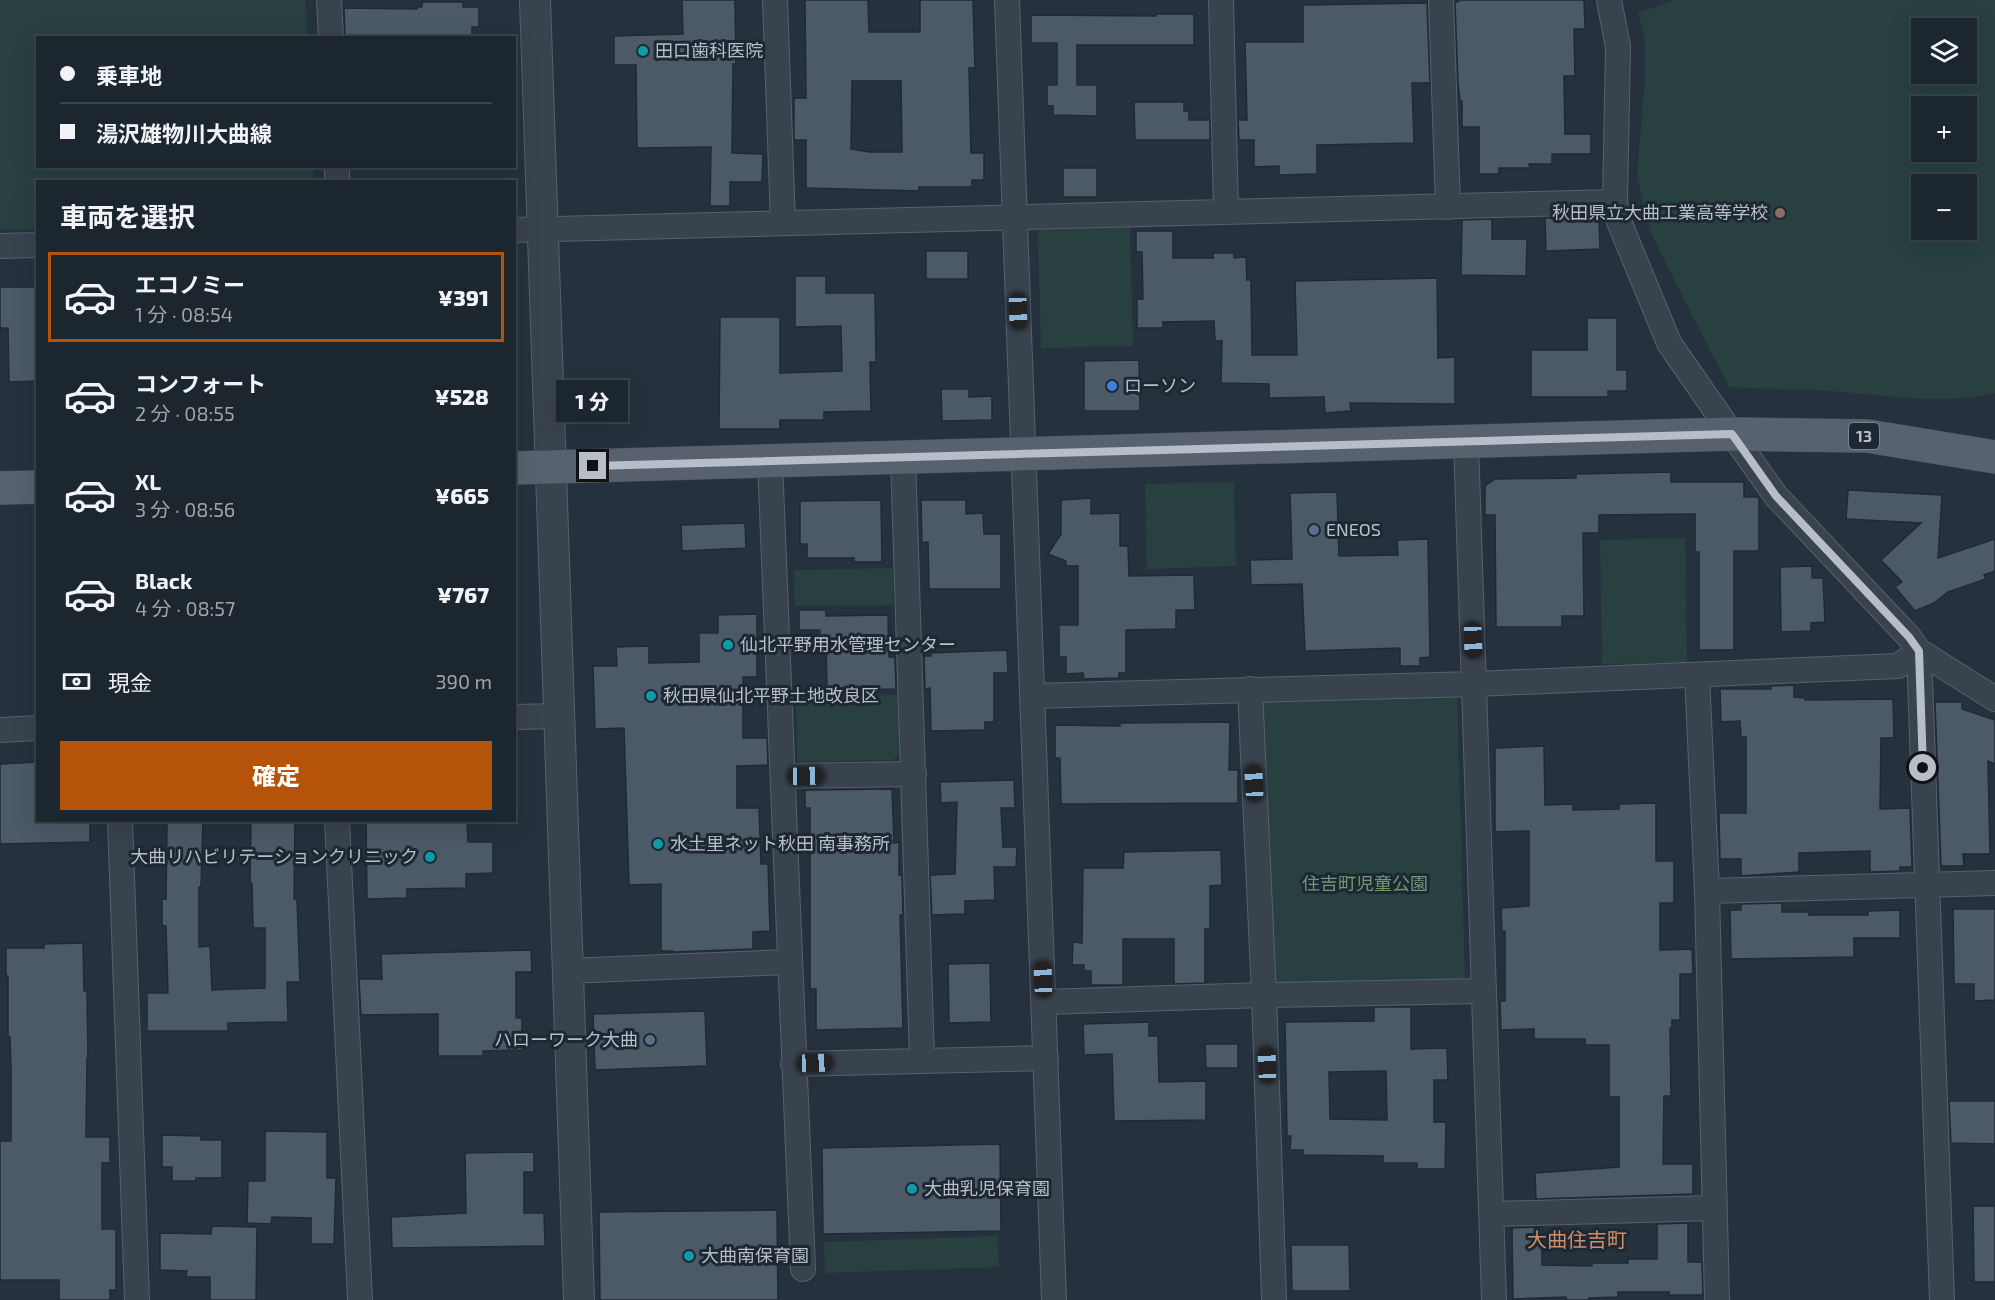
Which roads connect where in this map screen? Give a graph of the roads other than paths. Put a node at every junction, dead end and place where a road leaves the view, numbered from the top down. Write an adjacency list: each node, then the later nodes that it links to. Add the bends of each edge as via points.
1 (329, 0): 8 (street)
2 (535, 0): 14 (street)
3 (775, 0): 13 (street)
4 (1006, 0): 12 (street)
5 (1221, 0): 11 (street)
6 (1441, 0): 10 (street)
7 (1610, 0): 9 (street, via 1618,47)
8 (331, 36)
9 (1615, 202): 10 (street); 18 (street, via 1618,219 1670,343)
10 (1448, 207): 11 (street)
11 (1226, 212): 12 (street)
12 (1014, 217): 13 (street); 20 (street)
13 (783, 223): 14 (street)
14 (544, 229): 15 (street); 24 (street)
15 (516, 230)
16 (36, 245): 17 (street)
17 (0, 246)
18 (1732, 434): 19 (main road, 13); 22 (main road, 13, via 1867,436); 28 (street, via 1776,496)
19 (1466, 442): 20 (main road, 13); 30 (street)
20 (1024, 453): 21 (main road, 13); 32 (street)
21 (903, 456): 23 (main road, 13); 38 (street)
22 (1995, 457)
23 (771, 460): 24 (main road, 13); 39 (street)
24 (549, 467): 25 (main road, 13); 34 (street)
25 (516, 468)
26 (36, 487): 27 (main road)
27 (0, 488)
28 (1919, 651): 29 (street, via 1898,666); 33 (street); 43 (street)
29 (1697, 675): 30 (street); 44 (street)
30 (1475, 684): 31 (street); 47 (street)
31 (1250, 689): 32 (street); 48 (street)
32 (1033, 696): 49 (street)
33 (1995, 699)
34 (560, 716): 35 (street); 46 (street)
35 (516, 717)
36 (36, 728): 37 (street)
37 (0, 730)
38 (914, 774): 39 (street); 51 (street)
39 (784, 776): 45 (street)
40 (120, 822): 56 (street)
41 (337, 822): 57 (street)
42 (1995, 882): 43 (street)
43 (1927, 885): 44 (street); 63 (street)
44 (1707, 891): 53 (street)
45 (789, 962): 46 (street); 52 (street)
46 (567, 971): 58 (street)
47 (1483, 991): 48 (street); 54 (street)
48 (1264, 995): 49 (street); 60 (street)
49 (1044, 1002): 50 (street)
50 (1046, 1058): 51 (street); 59 (street)
51 (922, 1060): 52 (street)
52 (793, 1064): 55 (street)
53 (1714, 1208): 54 (street); 62 (street)
54 (1492, 1214): 61 (street)
55 (803, 1269)
56 (137, 1300)
57 (360, 1300)
58 (579, 1300)
59 (1054, 1300)
60 (1274, 1300)
61 (1494, 1300)
62 (1717, 1300)
63 (1942, 1300)

